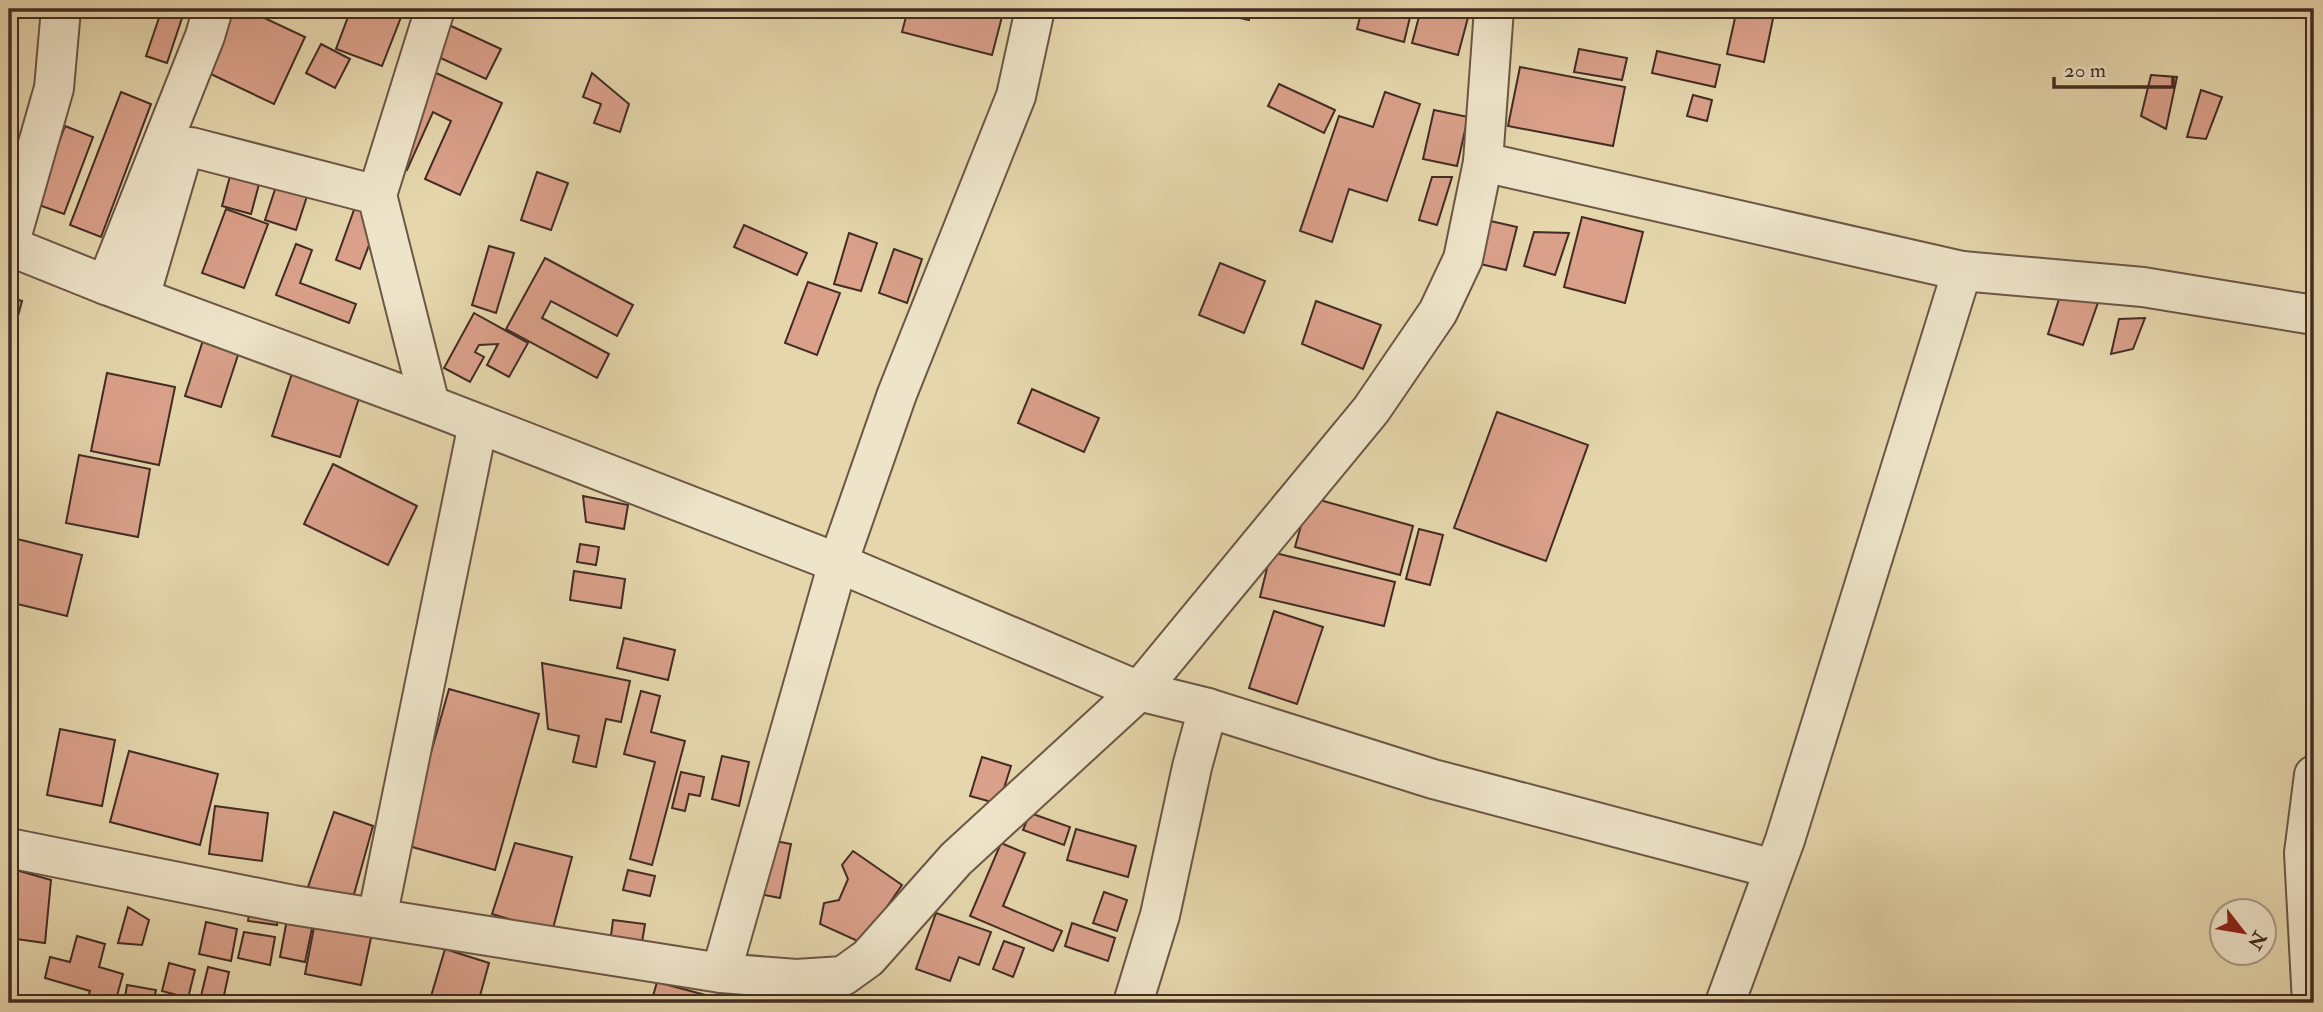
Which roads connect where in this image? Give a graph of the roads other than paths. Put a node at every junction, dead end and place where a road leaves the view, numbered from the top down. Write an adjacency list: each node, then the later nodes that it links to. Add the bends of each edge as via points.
1 (61, 9): 8 (street, via 54,88)
2 (213, 9): 10 (street)
3 (435, 9): 7 (street)
4 (1035, 9): 14 (street, via 1016,96 897,394)
5 (1494, 9): 6 (street)
6 (1483, 162): 9 (street); 15 (street, via 1463,259 1438,312 1371,410)
7 (377, 195): 10 (street, via 191,147 184,152); 12 (street)
8 (9, 246): 10 (street)
9 (1962, 271): 11 (street, via 2143,287); 19 (street)
10 (123, 291): 12 (street)
11 (2314, 315)
12 (430, 405): 13 (street)
13 (478, 424): 14 (street); 20 (street)
14 (838, 563): 15 (street); 21 (street)
15 (1139, 691): 16 (street); 22 (street, via 956,859)
16 (1208, 708): 19 (street, via 1433,779); 23 (street, via 1160,915)
17 (2314, 775): 25 (street, via 2304,853)
18 (9, 848): 20 (street)
19 (1774, 869): 24 (street)
20 (377, 918): 21 (street)
21 (745, 984): 22 (street, via 796,979)
22 (834, 990)
23 (1133, 1003)
24 (1725, 1003)
25 (2312, 1003)

